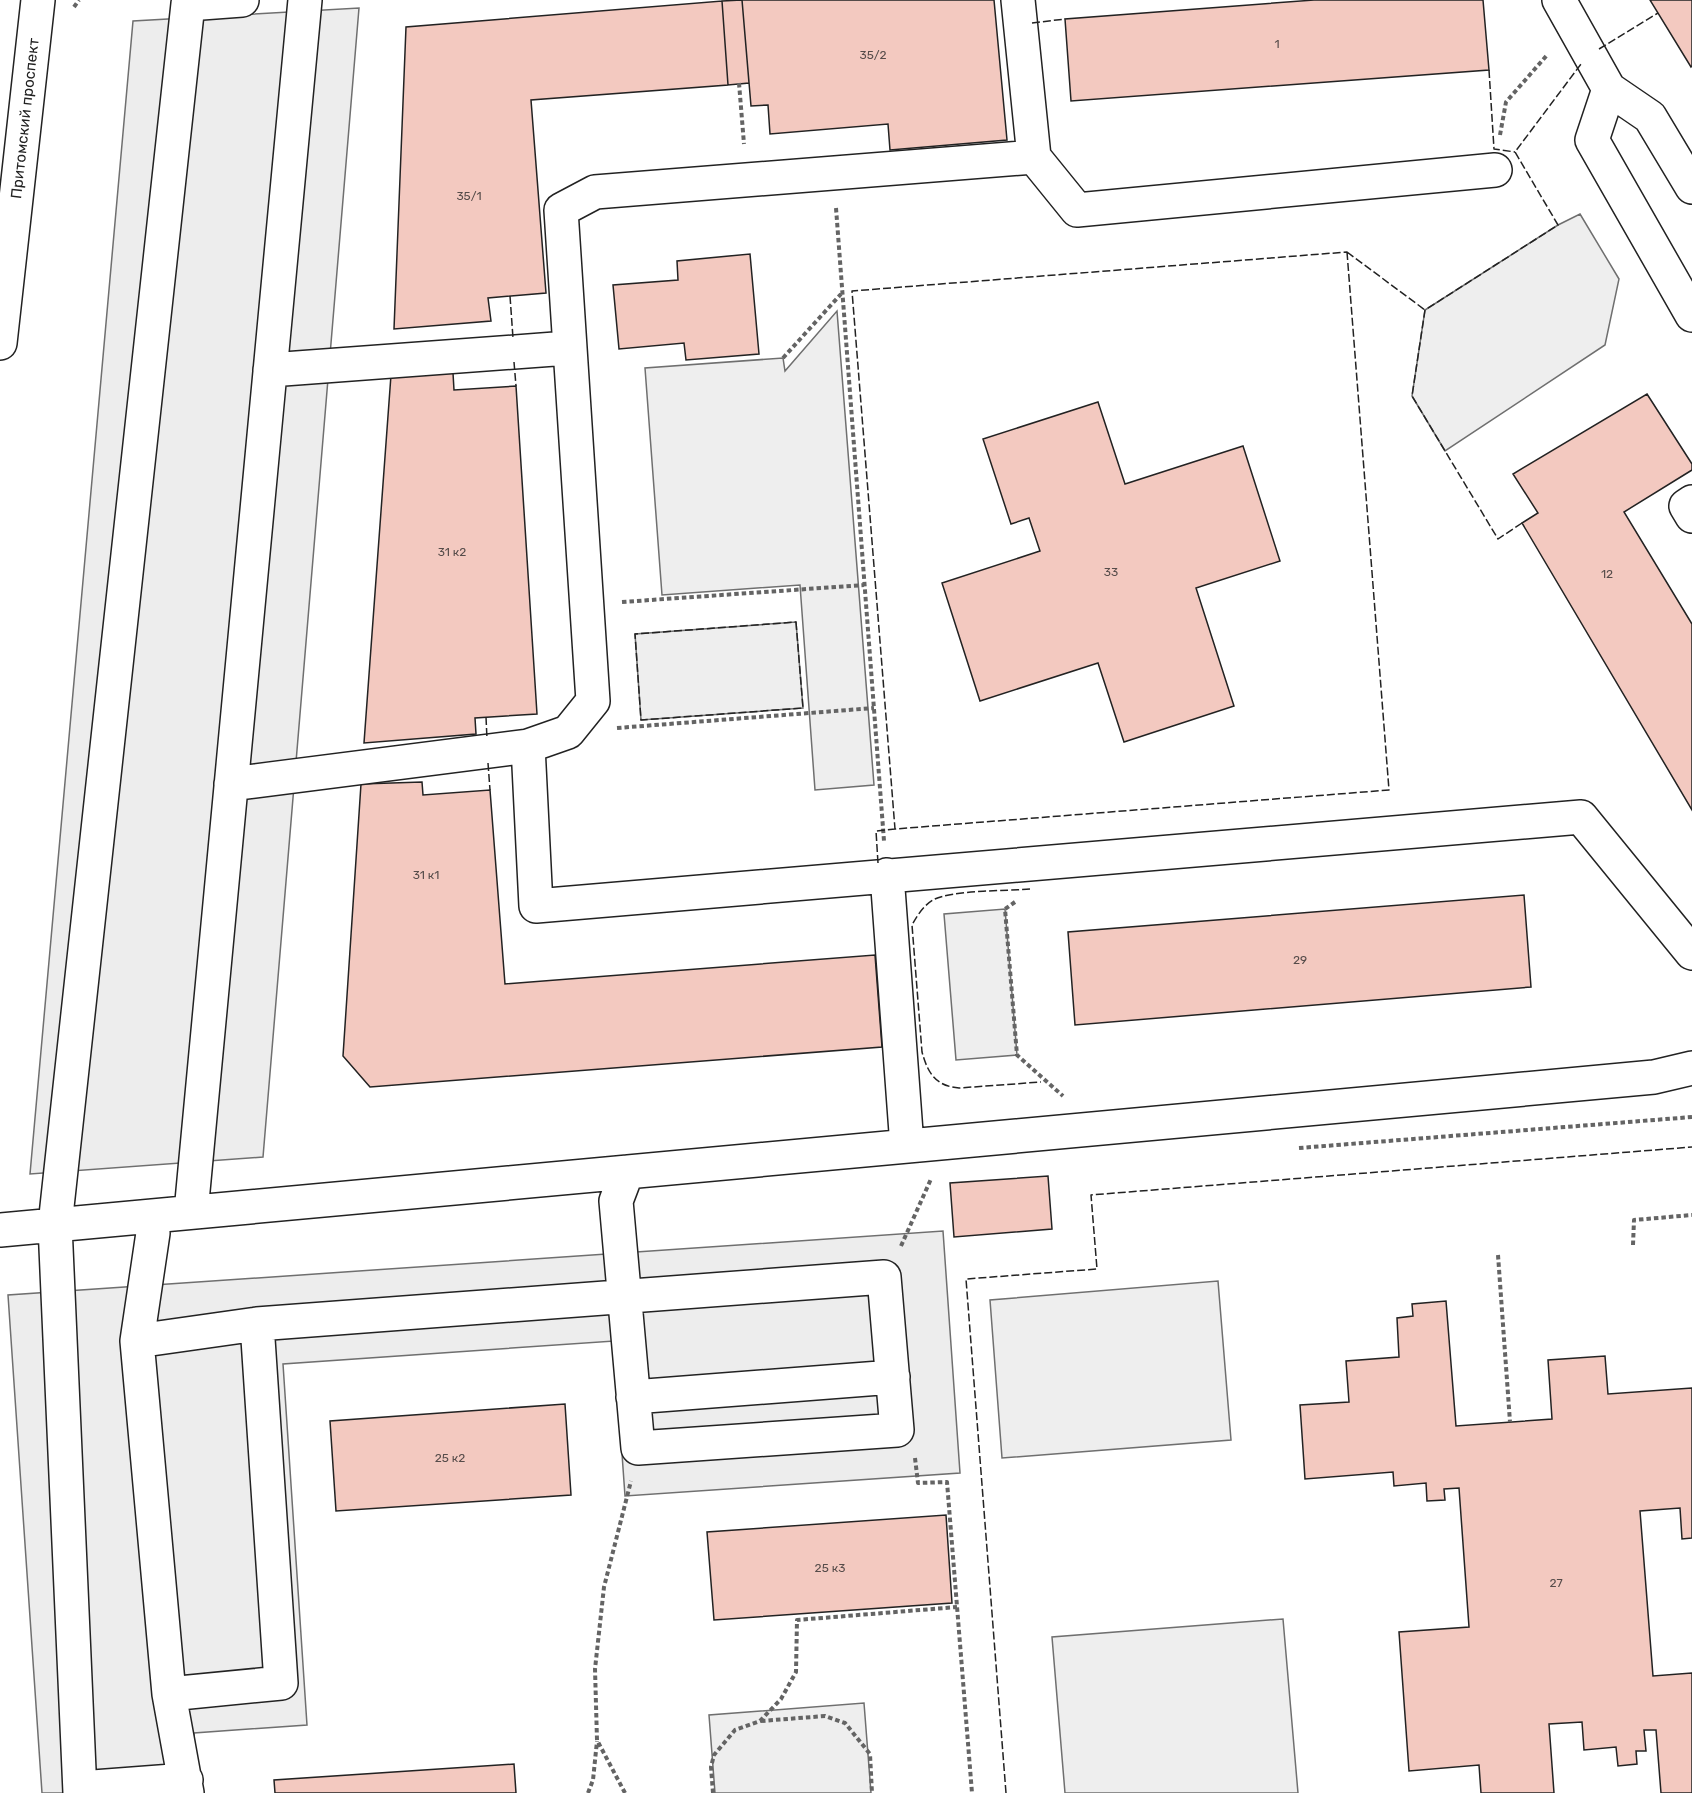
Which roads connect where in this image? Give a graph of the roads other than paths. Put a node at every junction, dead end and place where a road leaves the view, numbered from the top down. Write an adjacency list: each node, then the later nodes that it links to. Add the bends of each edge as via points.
1 (38, 0): 11 (main road, Притомский проспект)
2 (242, 0): 25 (main road, via 188,4)
3 (305, 0): 13 (main road)
4 (1018, 0): 7 (main road)
5 (1566, 13): 6 (main road)
6 (1609, 89): 9 (main road, via 1650,117); 10 (main road, via 1592,140)
7 (1034, 157): 8 (main road, via 1077,210); 12 (main road, via 595,192 561,210)
8 (1495, 170)
9 (1692, 186)
10 (1692, 315)
11 (0, 343)
12 (568, 348): 13 (main road); 16 (main road, via 593,701 568,732)
13 (270, 369): 17 (main road)
14 (1692, 502): 15 (main road, via 1686,506)
15 (1692, 516)
16 (528, 746): 17 (main road); 18 (main road, via 537,906)
17 (231, 784): 23 (main road)
18 (887, 874): 19 (main road, via 1581,817); 21 (main road)
19 (1692, 953)
20 (1692, 1068): 21 (main road, via 1654,1077)
21 (907, 1146): 22 (main road)
22 (627, 1172): 23 (main road); 27 (main road, via 616,1201)
23 (191, 1212): 24 (main road)
24 (152, 1216): 25 (main road); 29 (main road, via 153,1233)
25 (55, 1225): 26 (main road); 34 (main road)
26 (0, 1230)
27 (624, 1297): 28 (main road); 30 (main road, via 884,1277); 31 (main road)
28 (257, 1324): 29 (main road); 32 (main road, via 281,1683)
29 (137, 1341): 32 (main road)
30 (893, 1377): 31 (main road); 31 (main road, via 897,1430 638,1448)
31 (633, 1397)
32 (169, 1694): 33 (main road)
33 (187, 1787): 34 (main road)
34 (80, 1790)

